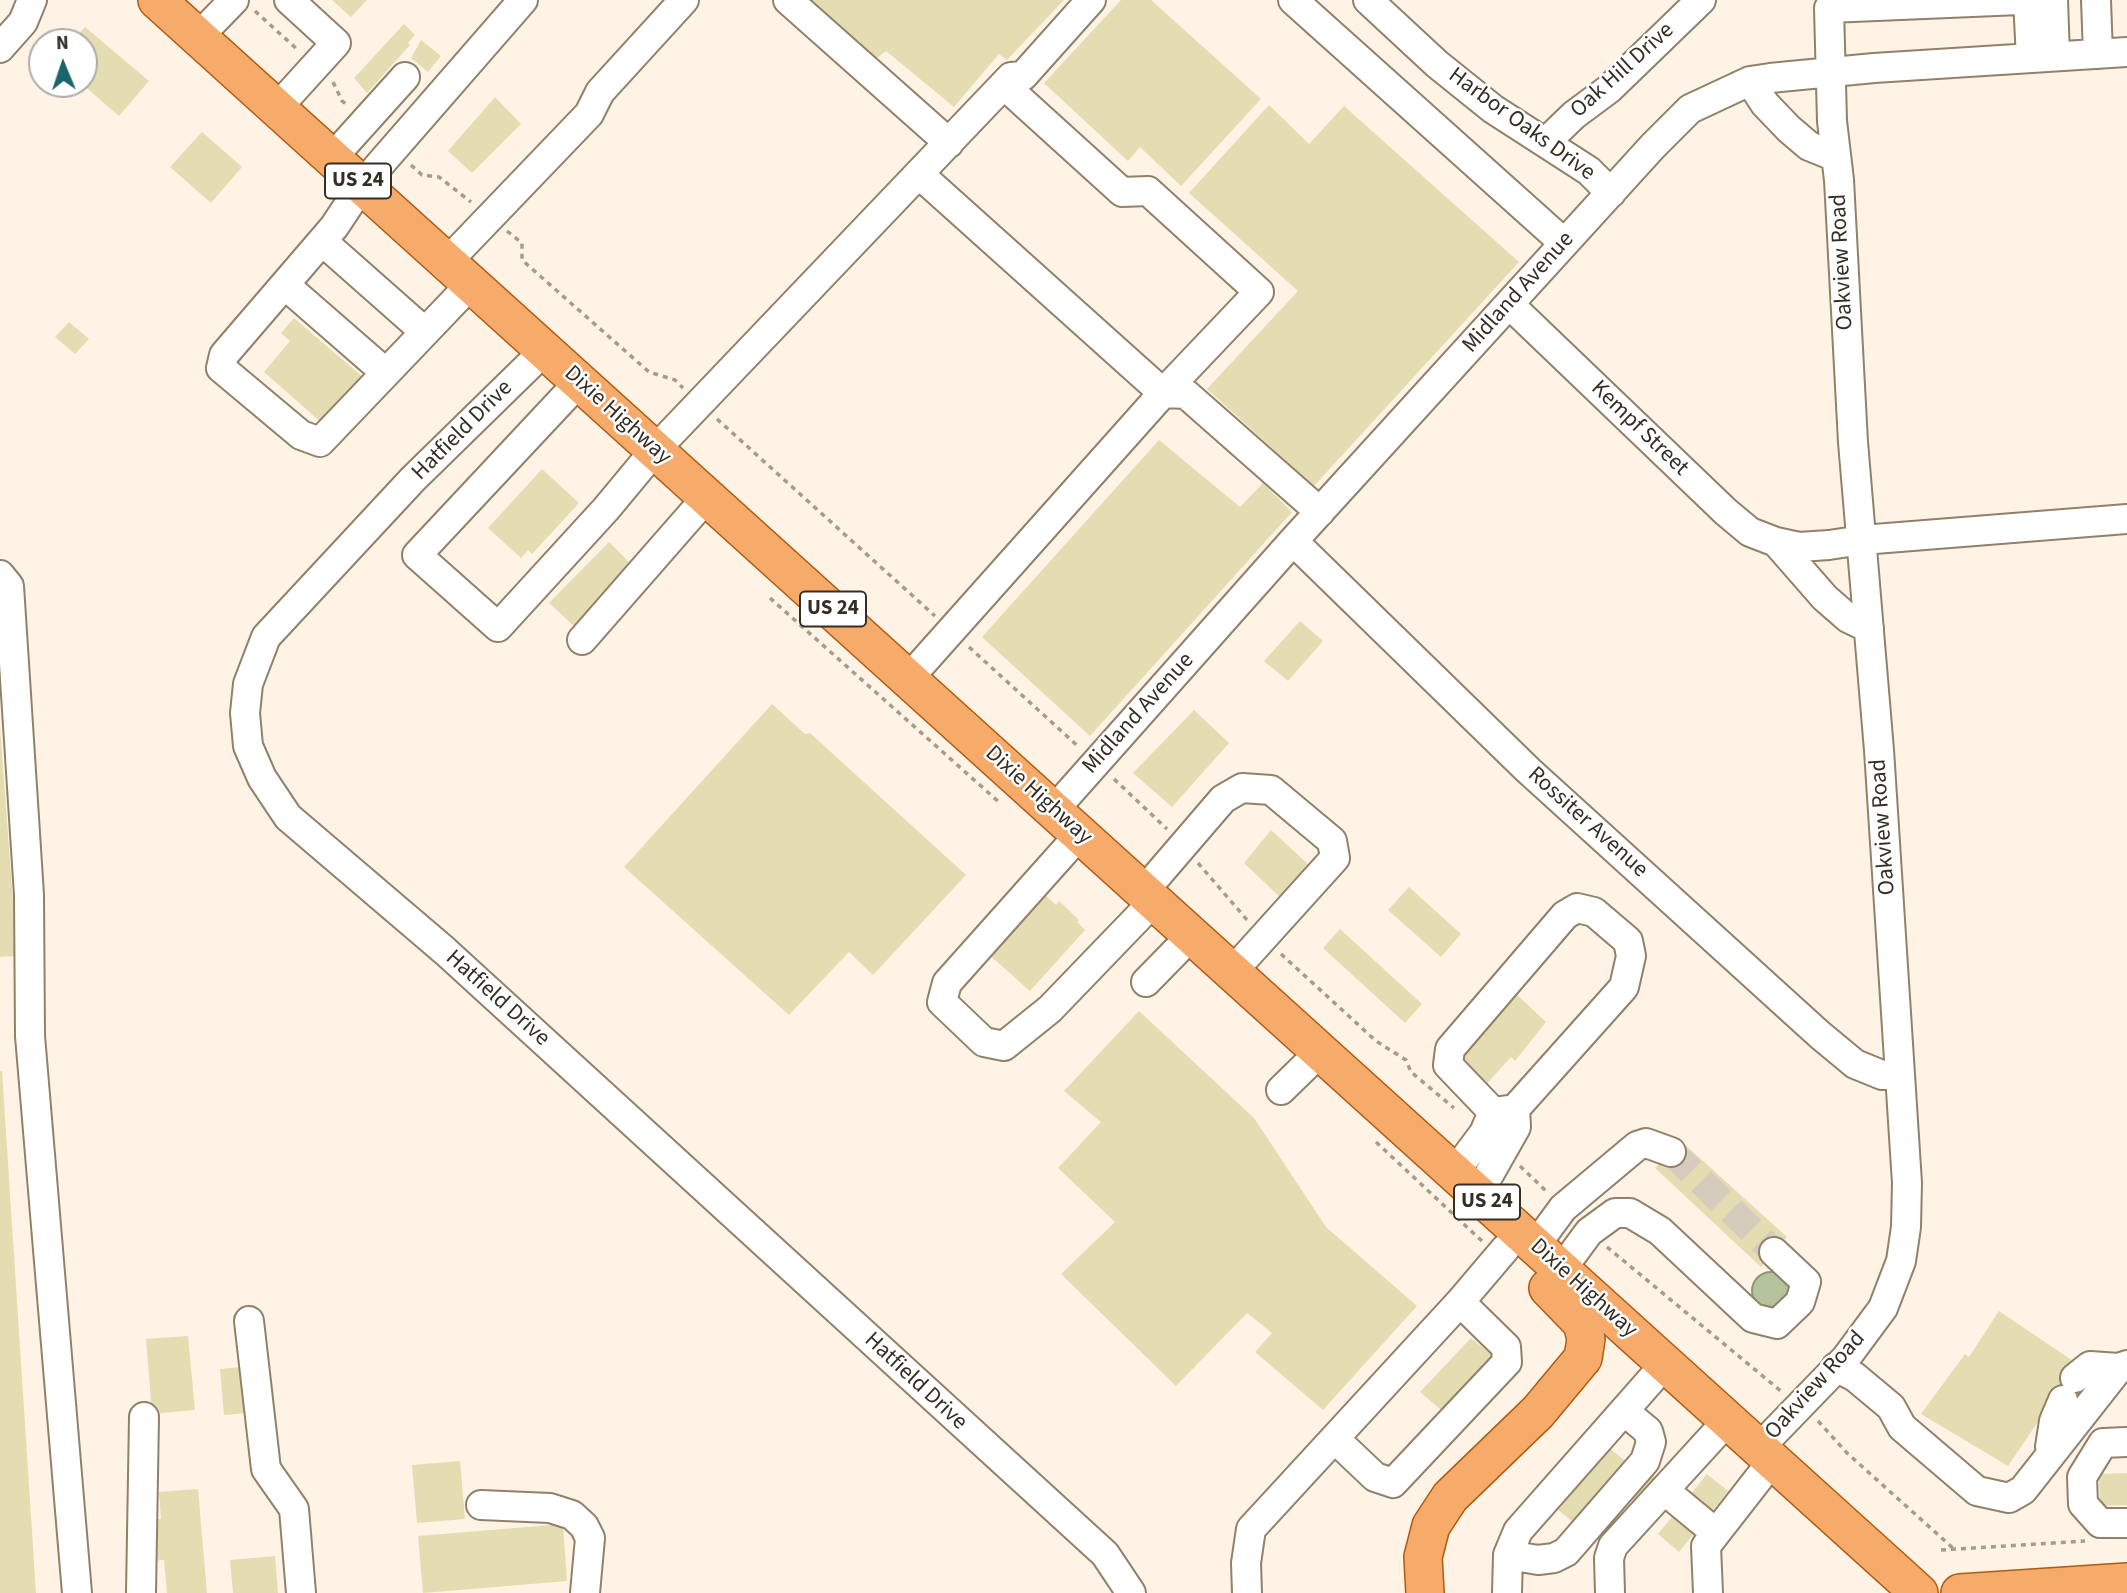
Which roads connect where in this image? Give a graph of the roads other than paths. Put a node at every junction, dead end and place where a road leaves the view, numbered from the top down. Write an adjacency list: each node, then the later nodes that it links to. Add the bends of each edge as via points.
1 (32, 0): 17 (street, via 23,22)
2 (157, 0): 16 (main road, Dixie Highway / US 24)
3 (234, 0): 16 (street)
4 (289, 0): 25 (street, via 337,43)
5 (523, 0): 31 (street)
6 (684, 0): 35 (street, via 600,92 589,114 490,218)
7 (788, 0): 27 (street)
8 (1091, 0): 24 (street, via 1023,76)
9 (1293, 0): 34 (street)
10 (1368, 0): 26 (street, Harbor Oaks Drive, via 1493,109)
11 (1701, 0): 26 (street, Oak Hill Drive)
12 (2020, 0): 21 (street, Oakview Road, via 1829,8)
13 (2028, 0): 20 (street)
14 (2053, 0): 20 (street)
15 (2096, 0): 19 (street)
16 (198, 37): 25 (main road, Dixie Highway / US 24)
17 (0, 48)
18 (2127, 52): 19 (street, Midland Avenue)
19 (2098, 54): 20 (street, Midland Avenue)
20 (2043, 57): 21 (street, Midland Avenue)
21 (1831, 72): 23 (street, Midland Avenue); 28 (street, Oakview Road)
22 (405, 76): 29 (street)
23 (1750, 82): 28 (street, via 1789,129 1809,146); 32 (street, Midland Avenue, via 1690,109)
24 (1004, 85): 27 (street); 42 (street, via 1122,192 1148,191 1259,292)
25 (277, 108): 29 (main road, Dixie Highway / US 24)
26 (1546, 142): 32 (street, Harbor Oaks Drive, via 1589,171)
27 (949, 143): 30 (street)
28 (1836, 157): 47 (street, Oakview Road)
29 (332, 158): 31 (main road, Dixie Highway / US 24)
30 (919, 174): 42 (street); 43 (street)
31 (362, 185): 33 (street); 35 (main road, Dixie Highway / US 24)
32 (1611, 193): 34 (street, Midland Avenue)
33 (322, 241): 36 (street); 38 (street)
34 (1564, 243): 37 (street, Midland Avenue)
35 (459, 273): 38 (street); 39 (main road, Dixie Highway / US 24)
36 (285, 285): 40 (street); 40 (street, via 224,355 221,368 301,435 320,442)
37 (1510, 305): 45 (street, Midland Avenue); 49 (street, Kempf Street, via 1726,512 1750,532)
38 (425, 332): 40 (street)
39 (544, 351): 41 (main road, Dixie Highway / US 24); 90 (street, Hatfield Drive, via 413,479 266,637 247,684 245,713 248,746 262,778 288,817 445,951 1105,1554)
40 (386, 373)
41 (579, 382): 43 (main road, Dixie Highway / US 24); 43 (street, via 417,555 498,627)
42 (1163, 393): 45 (street, via 1186,394); 53 (street)
43 (655, 450): 44 (main road, Dixie Highway / US 24)
44 (707, 496): 52 (street); 53 (main road, Dixie Highway / US 24)
45 (1320, 512): 48 (street, Midland Avenue)
46 (2127, 519): 47 (street, Kempf Street)
47 (1862, 540): 49 (street, Kempf Street, via 1800,547); 51 (street, Oakview Road)
48 (1293, 541): 54 (street, Midland Avenue, via 1096,762); 60 (street, Rossiter Avenue, via 1528,770 1820,1035 1855,1064 1882,1075)
49 (1776, 542): 51 (street, Kempf Street, via 1825,598 1848,618)
50 (0, 575): 86 (street, via 9,586 29,895 30,1036)
51 (1870, 628): 60 (street, Oakview Road)
52 (582, 640)
53 (908, 679): 54 (main road, Dixie Highway / US 24)
54 (1067, 822): 55 (main road, Dixie Highway / US 24); 55 (street, Midland Avenue, via 947,983 942,1002 984,1042 1004,1046 1050,1009)
55 (1150, 895): 56 (main road, Dixie Highway / US 24); 57 (street, via 1174,855 1223,799 1242,788 1271,790 1332,841 1335,858)
56 (1193, 934): 57 (main road, Dixie Highway / US 24); 58 (street)
57 (1233, 971): 59 (main road, Dixie Highway / US 24)
58 (1146, 982)
59 (1321, 1051): 61 (street); 62 (main road, Dixie Highway / US 24)
60 (1899, 1074): 71 (street, Oakview Road, via 1907,1183 1901,1261 1883,1308)
61 (1281, 1090)
62 (1368, 1096): 65 (main road, Dixie Highway / US 24); 67 (main road, via 1385,1138)
63 (1504, 1111): 63 (street, via 1448,1065 1450,1049 1564,915 1577,908 1594,912 1628,941 1631,956 1625,987); 65 (street, via 1484,1133)
64 (1671, 1152): 67 (street, via 1647,1143 1637,1146 1563,1208)
65 (1466, 1184): 67 (main road, Dixie Highway / US 24)
66 (1774, 1252): 67 (street, via 1806,1282 1800,1302 1777,1324 1753,1318 1660,1231 1630,1213 1615,1213 1589,1232)
67 (1534, 1255): 68 (street); 70 (main road, Dixie Highway / US 24); 92 (main road, via 1582,1323 1586,1339 1583,1358 1538,1412 1450,1497 1431,1526 1423,1557)
68 (1460, 1302): 76 (street); 76 (street, via 1506,1347 1507,1362 1392,1483 1375,1476)
69 (249, 1321): 88 (street, via 266,1469 294,1509)
70 (1666, 1363): 73 (street); 75 (main road, Dixie Highway / US 24)
71 (1836, 1367): 78 (street, Oakview Road); 79 (street, via 1891,1407 1902,1427 1977,1491 2009,1498 2023,1490)
72 (2123, 1367): 79 (street); 79 (street, via 2090,1366 2069,1389 2054,1421)
73 (1624, 1411): 84 (street, via 1518,1531); 84 (street, via 1648,1431 1651,1442 1645,1461 1566,1552 1538,1560)
74 (144, 1417): 87 (street)
75 (1728, 1420): 78 (main road, Dixie Highway / US 24); 80 (street)
76 (1335, 1438): 91 (street, via 1251,1529)
77 (2127, 1442): 82 (street, via 2103,1443 2082,1477 2083,1504 2100,1523)
78 (1766, 1454): 83 (street, Oakview Road); 96 (main road, Dixie Highway / US 24)
79 (2049, 1454)
80 (1664, 1490): 83 (street); 94 (street, via 1613,1546)
81 (481, 1505): 89 (street, via 550,1508 572,1515 590,1538)
82 (2127, 1523)
83 (1716, 1534): 95 (street, via 1706,1546)
84 (1508, 1555): 93 (street)
85 (2127, 1582): 97 (main road)
86 (77, 1593)
87 (141, 1593)
88 (301, 1593)
89 (585, 1593)
90 (1131, 1593)
91 (1247, 1593)
92 (1424, 1593)
93 (1507, 1593)
94 (1610, 1593)
95 (1708, 1593)
96 (1919, 1593)
97 (1960, 1593)

